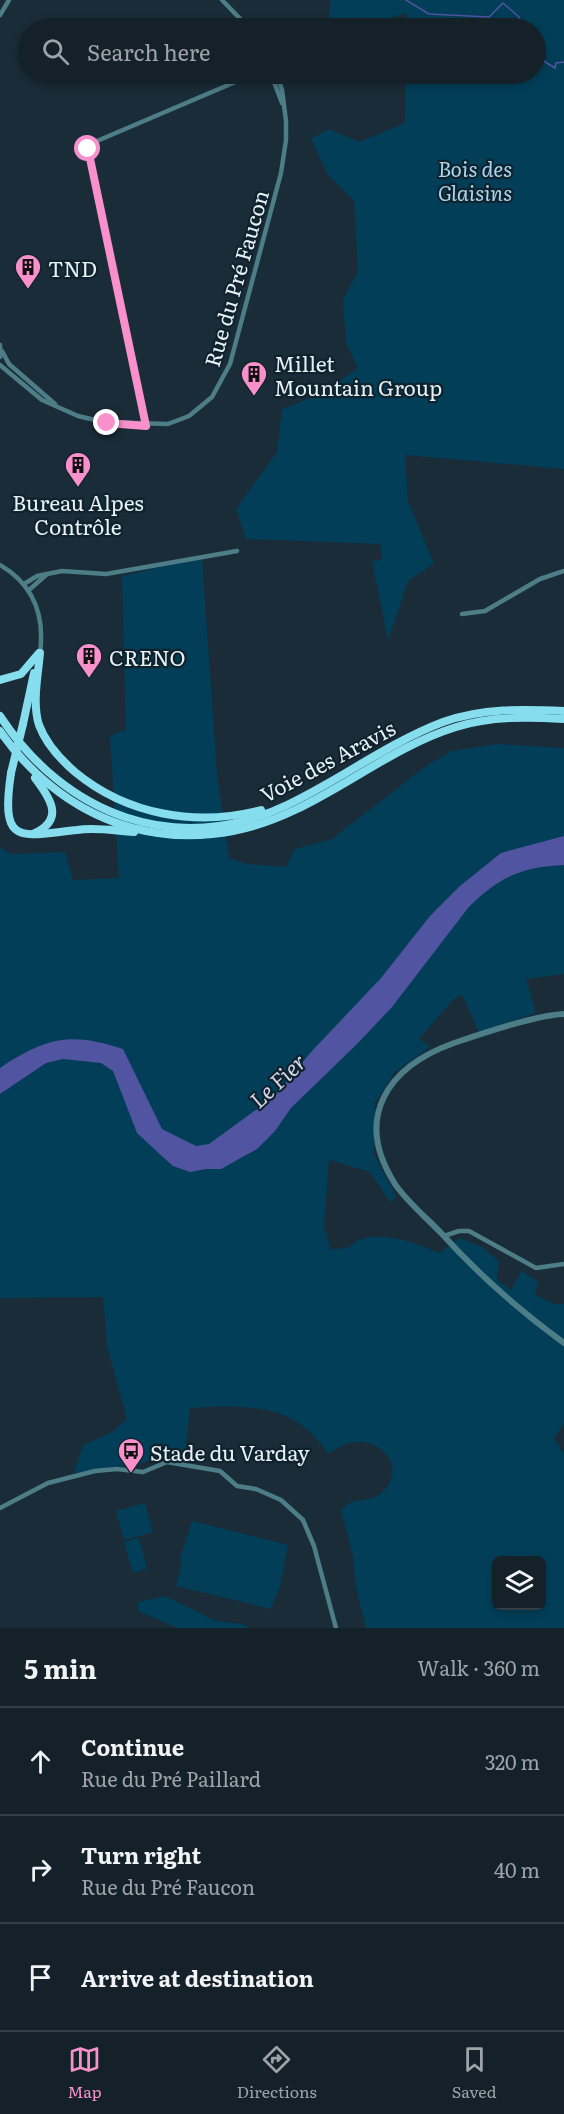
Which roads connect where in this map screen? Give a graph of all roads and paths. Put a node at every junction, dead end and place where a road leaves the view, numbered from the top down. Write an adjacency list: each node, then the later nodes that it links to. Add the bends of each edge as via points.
1 (222, 0): 4 (street)
2 (9, 2): 3 (street)
3 (0, 15)
4 (239, 18)
5 (230, 84): 12 (street, via 97,141 88,149)
6 (273, 84): 8 (street, Rue du Pré Faucon)
7 (279, 84): 8 (street, Rue du Pré Faucon)
8 (284, 108): 12 (street, Rue du Pré Faucon, via 282,173 227,373 212,397 189,416 168,424)
9 (1, 351): 11 (street, Rue du Pré Faucon, via 9,364)
10 (0, 365): 11 (street, Rue du Pré Faucon, via 42,400)
11 (59, 408): 12 (street, Rue du Pré Faucon, via 89,420)
12 (146, 426)
13 (237, 551): 16 (street, via 106,574)
14 (0, 566): 17 (street)
15 (564, 571): 19 (street, via 540,579 485,611)
16 (48, 573): 17 (street); 18 (street)
17 (24, 584): 18 (street)
18 (28, 590): 20 (street, via 41,616)
19 (462, 614)
20 (40, 652): 21 (highway, via 21,674); 22 (highway); 26 (highway)
21 (0, 680)
22 (36, 711): 26 (highway); 29 (highway, via 42,733 65,763 99,788 139,807 176,816 212,818 246,814)
23 (564, 711): 29 (highway, Voie des Aravis, via 493,711 443,722 390,747)
24 (0, 716): 29 (highway, Voie des Aravis, via 25,751 63,786 89,803 135,821 177,827 218,826 258,817)
25 (564, 719): 30 (highway, Voie des Aravis, via 494,719 457,727 417,743 322,797 268,822 211,835)
26 (23, 724): 31 (highway, bridge, via 4,816 12,830)
27 (0, 731): 28 (highway, Voie des Aravis)
28 (16, 753): 30 (highway, Voie des Aravis, via 48,784 85,809 116,823); 31 (highway, via 53,805 48,824)
29 (298, 800)
30 (161, 834): 31 (highway, via 84,829)
31 (29, 835)
32 (564, 1014): 33 (street, via 461,1040 427,1053 401,1071 380,1104 378,1145 384,1164 396,1186)
33 (444, 1236): 34 (street, via 468,1231 536,1268); 35 (street, via 523,1313)
34 (564, 1264)
35 (564, 1343)
36 (0, 1508): 37 (street, via 48,1483 95,1471 143,1472 167,1462 220,1471 237,1486 281,1500 303,1520)
37 (336, 1628)

